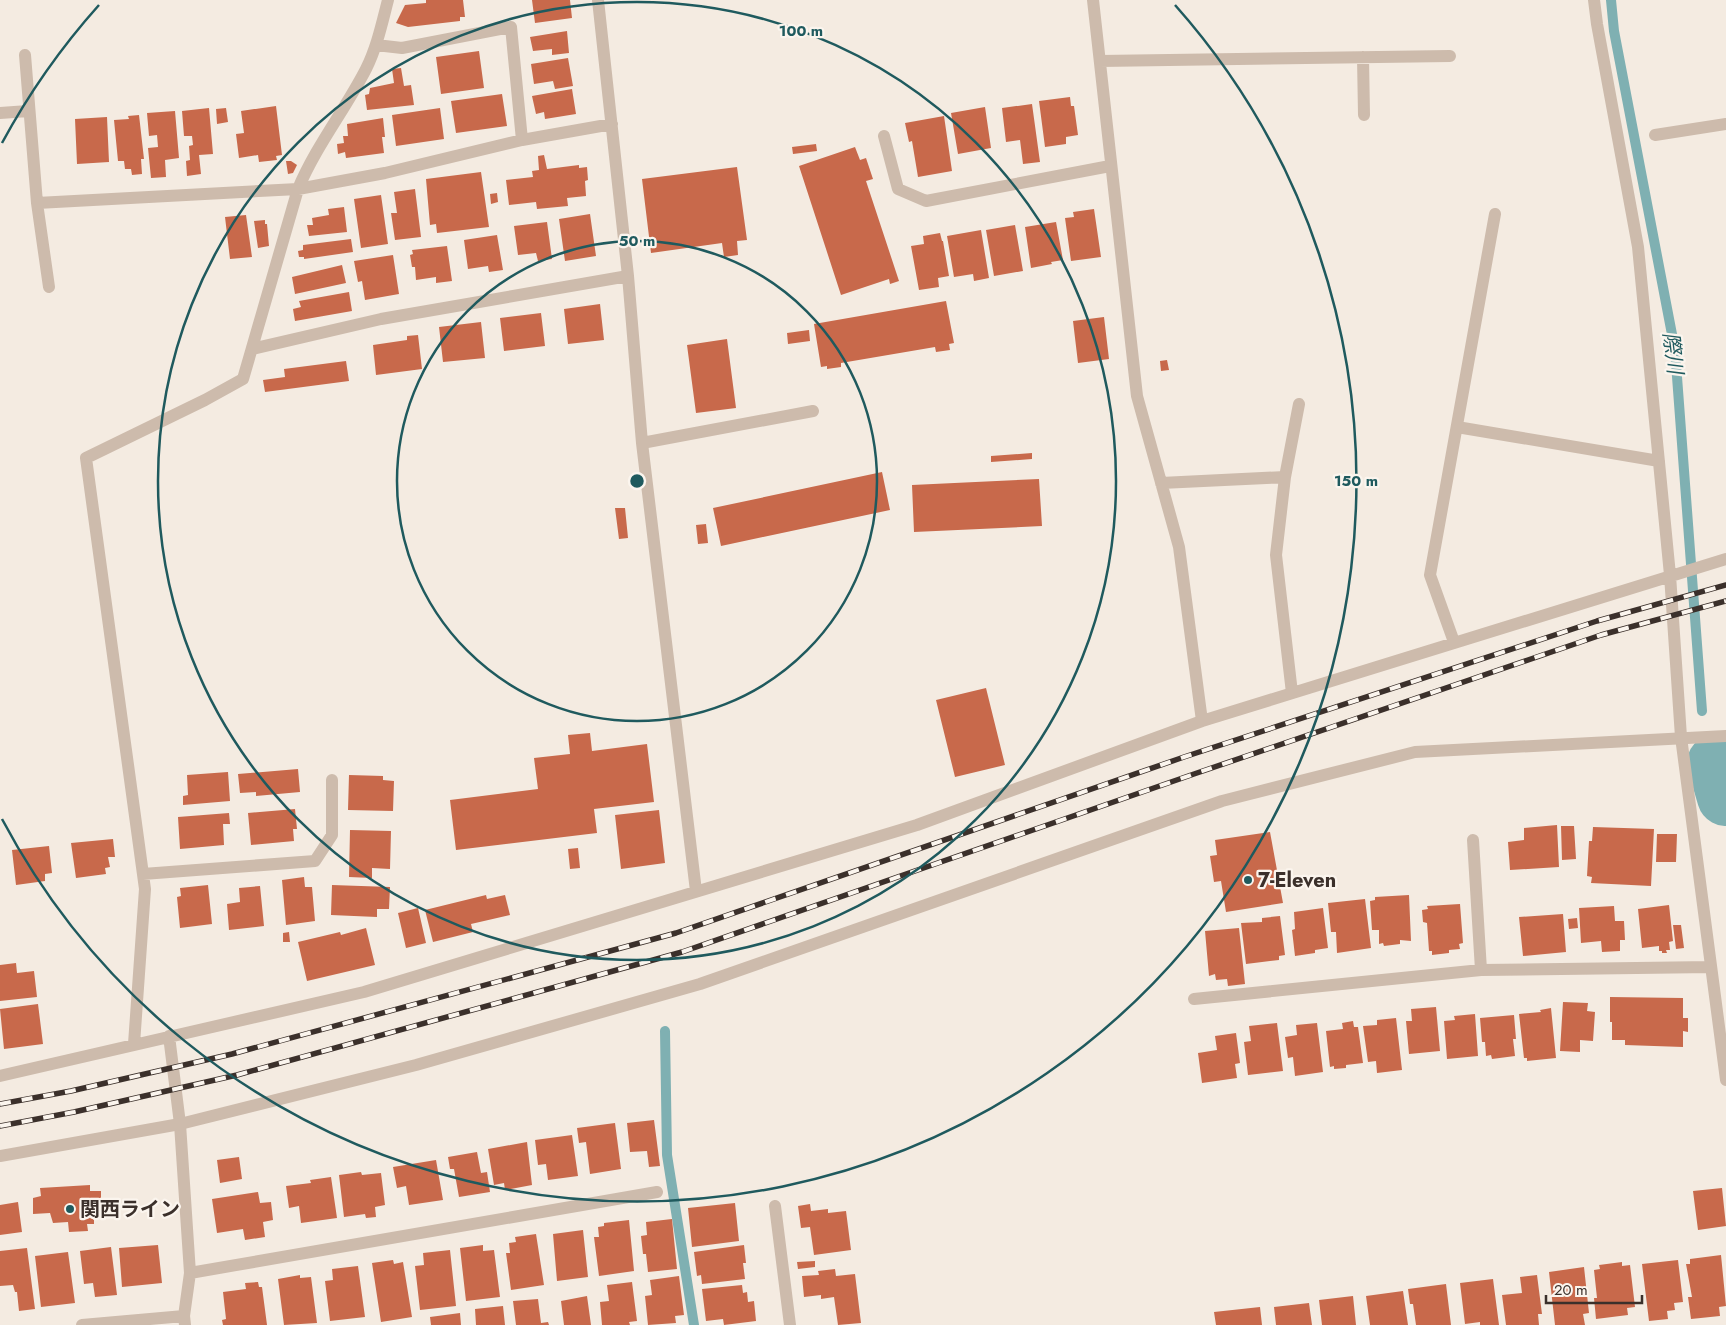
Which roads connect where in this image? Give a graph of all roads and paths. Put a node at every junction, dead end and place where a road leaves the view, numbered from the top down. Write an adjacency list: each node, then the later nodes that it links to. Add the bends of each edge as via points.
1 (388, 0): 5 (street)
2 (598, 0): 13 (street)
3 (1093, 0): 9 (street)
4 (1594, 0): 29 (street, via 1638,247)
5 (376, 45): 17 (street, via 402,48 510,27); 19 (street, via 366,68 307,166)
6 (25, 55): 10 (street)
7 (1450, 56): 8 (street)
8 (1363, 57): 9 (street); 12 (street)
9 (1100, 61): 18 (street)
10 (28, 111): 11 (street); 20 (street)
11 (0, 113)
12 (1364, 115)
13 (612, 124): 17 (street); 22 (street)
14 (1726, 124): 15 (street)
15 (1655, 135)
16 (884, 136): 18 (street, via 898,189 926,201)
17 (522, 140): 19 (street, via 385,173)
18 (1110, 166): 31 (street, via 1136,396)
19 (298, 189): 20 (street); 24 (street)
20 (37, 203): 23 (street)
21 (1495, 214): 27 (street)
22 (628, 276): 24 (street, via 381,319); 28 (street)
23 (49, 288)
24 (252, 348): 41 (street, via 243,379 86,458)
25 (1299, 404): 30 (street)
26 (813, 410): 28 (street)
27 (1457, 427): 29 (street); 34 (street, via 1430,575)
28 (642, 443): 42 (street)
29 (1659, 461): 33 (street)
30 (1285, 477): 31 (street); 35 (street, via 1276,556)
31 (1160, 483): 36 (street, via 1179,547)
32 (1726, 559): 33 (street)
33 (1674, 574): 34 (street); 38 (street)
34 (1454, 642): 35 (street)
35 (1292, 693): 36 (street)
36 (1202, 721): 42 (street, via 917,825)
37 (1726, 736): 38 (street)
38 (1681, 737): 43 (street); 50 (street, via 1415,752 1231,799 700,984 416,1065)
39 (332, 780): 41 (street, via 332,835 315,861)
40 (1473, 840): 44 (street)
41 (143, 874): 47 (street, via 145,890)
42 (696, 891): 46 (street, via 364,992)
43 (1711, 967): 44 (street); 49 (street)
44 (1481, 970): 45 (street)
45 (1194, 999)
46 (169, 1036): 47 (street); 50 (street)
47 (134, 1044): 48 (street)
48 (0, 1076)
49 (1726, 1080)
50 (180, 1124): 51 (street); 54 (street)
51 (0, 1156)
52 (657, 1192): 54 (street)
53 (775, 1206): 57 (street)
54 (190, 1272): 55 (street)
55 (185, 1320): 56 (street)
56 (82, 1325)
57 (790, 1325)

